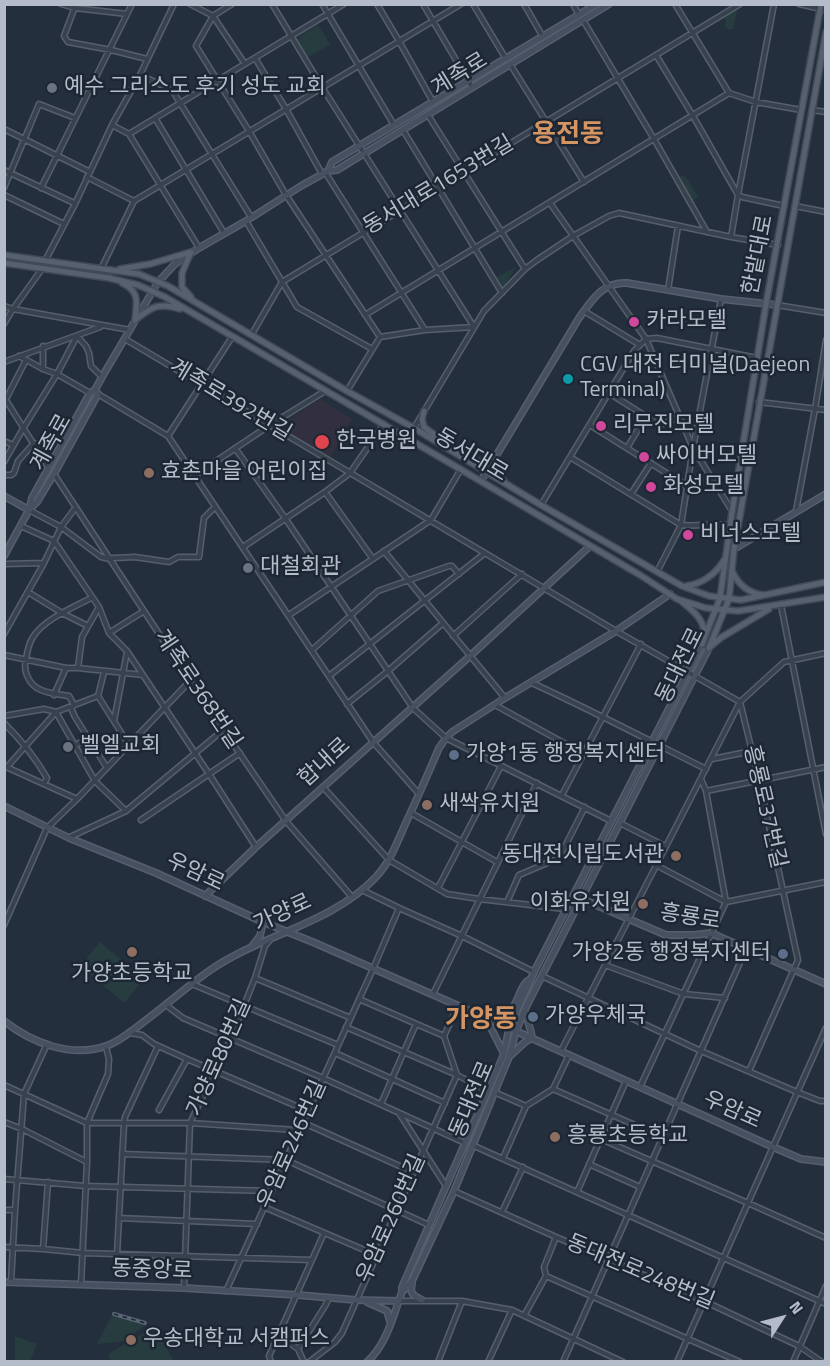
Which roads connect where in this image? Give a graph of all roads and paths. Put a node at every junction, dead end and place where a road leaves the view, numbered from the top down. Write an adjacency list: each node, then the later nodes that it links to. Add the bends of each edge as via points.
1 (61, 4): 22 (street)
2 (132, 4): 25 (street)
3 (174, 4): 38 (street)
4 (190, 4): 27 (street)
5 (232, 4): 27 (street)
6 (272, 4): 32 (street)
7 (322, 4): 26 (street)
8 (344, 4): 26 (street)
9 (377, 4): 34 (street)
10 (423, 4): 29 (street)
11 (460, 4): 29 (street)
12 (473, 4): 39 (street)
13 (524, 4): 33 (street)
14 (573, 4): 28 (street)
15 (597, 4): 28 (main road, 계족로)
16 (609, 4): 28 (main road, 계족로)
17 (675, 4): 31 (street)
18 (729, 4): 24 (street)
19 (740, 4): 24 (street, 동서대로1653번길)
20 (774, 4): 50 (street)
21 (800, 4): 23 (street)
22 (76, 6): 25 (street); 35 (street, via 64,36 68,42)
23 (822, 8): 53 (main road, 한밭대로)
24 (732, 9): 31 (street, 동서대로1653번길)
25 (127, 14): 35 (street)
26 (328, 14): 32 (street); 41 (street)
27 (213, 16): 40 (street); 44 (street, via 196,46)
28 (581, 18): 33 (main road, 계족로); 43 (street)
29 (433, 21): 34 (street); 45 (street)
30 (825, 32): 54 (main road, 한밭대로)
31 (692, 33): 36 (street, 동서대로1653번길); 48 (street)
32 (291, 36): 37 (street); 46 (street)
33 (545, 40): 39 (main road, 계족로)
34 (399, 41): 41 (street); 49 (street)
35 (111, 50): 38 (street); 58 (street)
36 (656, 55): 43 (street, 동서대로1653번길); 57 (street)
37 (255, 58): 40 (street); 52 (street)
38 (147, 59): 42 (street)
39 (508, 61): 45 (main road, 계족로); 47 (main road, 계족로); 60 (street)
40 (245, 64): 44 (street)
41 (358, 66): 46 (street); 62 (street)
42 (140, 75): 51 (street, via 172,90); 61 (street)
43 (618, 78): 60 (street, 동서대로1653번길); 68 (street)
44 (218, 81): 51 (street); 65 (street)
45 (468, 81): 47 (street); 49 (main road, 계족로)
46 (322, 87): 52 (street); 69 (street)
47 (472, 87): 56 (main road, 계족로)
48 (729, 93): 50 (street); 57 (street)
49 (433, 102): 62 (main road, 계족로)
50 (756, 102): 53 (street); 87 (street)
51 (180, 103): 59 (street); 70 (street)
52 (286, 109): 65 (street); 76 (street)
53 (802, 110): 91 (main road, 한밭대로)
54 (811, 110): 55 (street); 92 (main road, 한밭대로)
55 (825, 112)
56 (428, 115): 64 (main road, 계족로); 77 (street)
57 (693, 116): 68 (street); 87 (street)
58 (75, 118): 67 (street, via 39,104); 72 (street)
59 (155, 118): 66 (street); 73 (street)
60 (546, 121): 77 (street, 동서대로1653번길); 80 (street)
61 (112, 125): 66 (street); 75 (street)
62 (394, 126): 69 (main road, 계족로)
63 (4, 129): 67 (street)
64 (403, 130): 71 (main road, 계족로); 84 (street)
65 (249, 131): 70 (street); 86 (street)
66 (129, 134): 81 (street)
67 (25, 139): 72 (street); 78 (street)
68 (654, 139): 80 (street); 100 (street)
69 (360, 145): 71 (street); 76 (main road, 계족로, via 332,162)
70 (212, 153): 73 (street); 95 (street)
71 (364, 153): 76 (main road, 계족로, via 337,170); 93 (street)
72 (57, 155): 75 (street); 83 (street)
73 (186, 169): 81 (street); 101 (street)
74 (4, 170): 78 (street)
75 (90, 172): 79 (street)
76 (325, 172): 86 (main road, 계족로); 99 (street)
77 (464, 172): 84 (street, 동서대로1653번길); 98 (street)
78 (11, 173): 82 (street); 83 (street)
79 (87, 177): 88 (street); 90 (street)
80 (584, 182): 89 (street)
81 (160, 184): 88 (street); 105 (street)
82 (4, 188)
83 (41, 188): 90 (street)
84 (437, 188): 93 (street, 동서대로1653번길); 106 (street)
85 (4, 195): 96 (street)
86 (286, 195): 95 (main road, 계족로); 109 (street)
87 (738, 195): 91 (street); 103 (street)
88 (134, 201): 113 (street)
89 (550, 203): 98 (street); 102 (street)
90 (75, 204): 96 (street)
91 (785, 206): 104 (main road, 한밭대로)
92 (795, 206): 94 (street); 128 (main road, 한밭대로)
93 (399, 210): 99 (street, 동서대로1653번길); 116 (street)
94 (825, 212)
95 (249, 219): 101 (main road, 계족로); 119 (street)
96 (64, 224): 110 (street)
97 (678, 226): 100 (street); 102 (street, via 619,213); 121 (street)
98 (502, 231): 106 (street); 114 (street)
99 (363, 232): 109 (street, 동서대로1653번길); 123 (street)
100 (708, 232): 103 (street)
101 (224, 233): 105 (main road, 계족로)
102 (573, 236): 114 (street); 120 (street)
103 (731, 237): 104 (street)
104 (778, 245): 127 (main road, 한밭대로)
105 (199, 248): 107 (main road, 계족로)
106 (475, 248): 116 (street); 124 (street)
107 (192, 252): 115 (main road); 118 (main road, 계족로); 126 (main road, via 182,273 182,288)
108 (4, 255): 110 (main road, 동서대로)
109 (325, 255): 119 (street, 동서대로1653번길); 134 (street)
110 (45, 261): 113 (main road, 동서대로)
111 (4, 264): 112 (main road, 동서대로)
112 (42, 269): 117 (main road, 동서대로); 130 (street)
113 (101, 269): 115 (main road, 동서대로)
114 (525, 269): 124 (street)
115 (112, 270): 118 (main road, 동서대로)
116 (438, 271): 123 (street); 138 (street)
117 (109, 278): 122 (main road, 동서대로); 135 (main road, via 135,294)
118 (158, 282): 122 (main road, 계족로); 126 (main road, 동서대로)
119 (282, 282): 141 (street, 동서대로1653번길); 151 (street, via 297,307)
120 (608, 286): 121 (main road, via 627,283); 132 (main road); 146 (street)
121 (668, 290): 125 (main road)
122 (153, 291): 131 (main road, 동서대로); 135 (main road, 계족로)
123 (402, 292): 134 (street); 140 (street)
124 (502, 293): 138 (street)
125 (721, 299): 127 (main road); 150 (street)
126 (196, 302): 141 (main road, 동서대로)
127 (766, 304): 128 (main road); 153 (main road, 한밭대로)
128 (777, 305): 133 (street); 165 (main road, 한밭대로)
129 (4, 306): 130 (street)
130 (13, 309): 136 (street); 137 (street)
131 (189, 311): 135 (main road, via 155,306); 143 (main road, 동서대로)
132 (584, 311): 148 (street); 184 (main road)
133 (825, 313)
134 (365, 315): 144 (street)
135 (135, 320): 139 (main road, 계족로)
136 (4, 324)
137 (102, 326): 139 (street); 142 (street)
138 (474, 327): 140 (street); 168 (street)
139 (130, 330): 145 (main road, 계족로)
140 (425, 330): 144 (street)
141 (252, 334): 161 (main road, 동서대로)
142 (77, 336): 149 (street); 157 (street); 158 (street, via 86,346 91,366)
143 (232, 337): 159 (street); 160 (main road, 동서대로)
144 (380, 337): 151 (street)
145 (125, 339): 158 (main road, 계족로); 159 (street, 계족로392번길)
146 (646, 339): 148 (street); 150 (street); 170 (street)
147 (825, 340): 166 (street)
148 (640, 345): 163 (street)
149 (43, 346): 152 (street); 156 (street)
150 (712, 348): 153 (street); 183 (street)
151 (372, 350): 161 (street)
152 (19, 356): 154 (street); 155 (street)
153 (758, 358): 207 (main road, 한밭대로)
154 (26, 360): 156 (street); 164 (street)
155 (4, 362)
156 (43, 369): 157 (street)
157 (57, 374): 162 (street); 174 (street)
158 (102, 377): 162 (main road, 계족로)
159 (202, 385): 173 (street, 계족로392번길); 176 (street)
160 (326, 391): 171 (main road, 동서대로); 173 (street)
161 (347, 391): 175 (main road, 동서대로)
162 (94, 392): 176 (street); 189 (main road, 계족로); 193 (main road, 계족로)
163 (609, 393): 169 (street); 172 (street)
164 (5, 398): 174 (street)
165 (759, 402): 166 (street); 218 (main road, 한밭대로)
166 (815, 409): 167 (street); 208 (street)
167 (825, 410)
168 (424, 411): 175 (street); 180 (main road, via 424,428 443,441)
169 (646, 416): 170 (street, via 660,424); 182 (street)
170 (679, 417): 183 (street)
171 (384, 424): 190 (main road, 동서대로); 192 (street)
172 (590, 424): 182 (street); 185 (street)
173 (270, 425): 181 (street); 192 (street, 계족로392번길)
174 (24, 427): 178 (street); 179 (street)
175 (414, 428): 180 (main road, 동서대로)
176 (168, 436): 195 (street)
177 (4, 441): 179 (street)
178 (34, 442): 189 (street); 194 (street, via 18,461 14,473)
179 (13, 446): 187 (street)
180 (445, 447): 186 (main road, 동서대로)
181 (235, 448): 195 (street); 209 (street)
182 (627, 448): 188 (street)
183 (693, 448): 198 (street); 207 (street)
184 (496, 456): 186 (main road); 191 (main road); 197 (main road, via 497,470)
185 (570, 457): 200 (street); 203 (street)
186 (469, 461): 191 (main road, 동서대로)
187 (4, 462)
188 (651, 463): 198 (street); 200 (street)
189 (48, 467): 206 (main road, 계족로)
190 (461, 469): 196 (main road, 동서대로); 210 (street)
191 (486, 472): 196 (main road); 197 (main road, 동서대로)
192 (350, 473): 199 (street); 210 (street, 계족로392번길)
193 (54, 474): 204 (street, 계족로368번길); 206 (main road, 계족로)
194 (4, 475)
195 (194, 477): 205 (street)
196 (481, 481): 216 (main road, 동서대로)
197 (508, 486): 203 (main road, 동서대로)
198 (687, 486): 211 (street)
199 (325, 492): 209 (street); 224 (street)
200 (631, 494): 211 (street)
201 (825, 494): 208 (main road)
202 (4, 496): 206 (main road)
203 (541, 505): 228 (main road, 동서대로)
204 (76, 507): 214 (street); 223 (street, 계족로368번길)
205 (215, 507): 217 (street); 223 (street, via 204,518 200,557 178,557 169,562 135,557)
206 (29, 510): 213 (main road, 계족로); 214 (street)
207 (732, 512): 212 (main road, 한밭대로)
208 (796, 512): 218 (main road)
209 (285, 518): 217 (street); 234 (street)
210 (431, 520): 219 (street); 220 (street, 계족로392번길)
211 (681, 525): 212 (street); 228 (street)
212 (730, 525): 221 (main road, 한밭대로)
213 (21, 526): 215 (street); 222 (main road, 계족로)
214 (61, 527): 215 (street); 223 (street, via 101,557)
215 (54, 541): 225 (street); 240 (street)
216 (590, 546): 235 (main road, 합내로); 237 (main road, 동서대로)
217 (243, 547): 251 (street)
218 (734, 549): 227 (main road, 한밭대로)
219 (384, 551): 224 (street); 231 (street)
220 (485, 553): 229 (street); 230 (street, 계족로392번길)
221 (726, 555): 233 (main road, via 706,579); 242 (main road, 한밭대로)
222 (4, 556)
223 (110, 559): 248 (street, 계족로368번길)
224 (373, 559): 234 (street)
225 (44, 563): 226 (street); 236 (street)
226 (4, 564)
227 (732, 570): 238 (main road, via 746,589); 243 (main road, 한밭대로)
228 (657, 572): 233 (main road, 동서대로)
229 (459, 574): 231 (street, via 449,566); 244 (street)
230 (522, 574): 235 (street, 계족로392번길); 260 (street)
231 (409, 581): 244 (street); 252 (street, via 378,591)
232 (825, 582): 238 (main road, 동서대로)
233 (682, 586): 242 (main road, 동서대로)
234 (331, 587): 251 (street); 252 (street)
235 (544, 588): 257 (street, 계족로392번길); 269 (main road, 합내로)
236 (28, 592): 250 (street); 255 (street)
237 (670, 594): 241 (main road, 동서대로); 257 (main road, 가양로)
238 (768, 596): 243 (main road, 동서대로)
239 (825, 597): 245 (main road, 동서대로)
240 (91, 598): 246 (street); 250 (street)
241 (677, 598): 247 (main road, 동서대로); 263 (main road, via 703,624)
242 (720, 598): 243 (main road, 동서대로); 247 (main road, 동대전로)
243 (729, 599): 249 (main road, 동대전로)
244 (425, 600): 254 (street); 261 (street)
245 (778, 605): 249 (main road, 동서대로); 264 (main road); 271 (street)
246 (99, 607): 256 (street); 258 (street)
247 (716, 610): 249 (main road, 동서대로); 263 (main road, 동대전로)
248 (144, 611): 258 (street); 281 (street, 계족로368번길)
249 (725, 611): 264 (main road, 동대전로)
250 (62, 613): 256 (street); 270 (street, via 38,630)
251 (289, 615): 265 (street)
252 (351, 616): 261 (street); 265 (street)
253 (4, 620): 255 (street)
254 (443, 622): 260 (street); 274 (street)
255 (10, 623): 259 (street)
256 (88, 626): 273 (street, via 82,637)
257 (616, 631): 262 (street, 계족로392번길); 282 (main road, 가양로)
258 (109, 633): 266 (street)
259 (4, 634)
260 (453, 636): 269 (street)
261 (370, 644): 274 (street); 279 (street)
262 (641, 644): 276 (street, 계족로392번길); 294 (street)
263 (702, 644): 276 (main road, 동대전로)
264 (709, 648): 280 (main road, 동대전로)
265 (312, 650): 279 (street)
266 (128, 651): 277 (street); 278 (street)
267 (825, 653): 271 (street)
268 (4, 656): 270 (street)
269 (471, 656): 285 (street); 291 (main road, 합내로)
270 (26, 659): 272 (street); 283 (street, via 24,667 30,680 36,687)
271 (792, 660): 286 (street, via 784,662); 316 (street)
272 (66, 668): 273 (street); 283 (street)
273 (78, 668): 275 (street)
274 (388, 671): 287 (street); 291 (street)
275 (104, 672): 277 (street); 284 (street)
276 (688, 672): 280 (street); 301 (main road, 동대전로)
277 (123, 673): 278 (street); 295 (street)
278 (143, 675): 290 (street)
279 (329, 676): 287 (street)
280 (695, 676): 286 (street); 303 (main road, 동대전로)
281 (190, 681): 290 (street); 297 (street, 계족로368번길)
282 (531, 682): 285 (main road, 가양로); 294 (street)
283 (54, 694): 288 (street, via 69,696)
284 (98, 696): 288 (street); 295 (street)
285 (505, 698): 289 (main road, 가양로)
286 (740, 702): 306 (street, 흥룡로37번길); 310 (street)
287 (347, 704): 300 (street)
288 (74, 705): 292 (street); 298 (street, via 71,708)
289 (494, 705): 299 (main road, 가양로); 309 (street)
290 (165, 708): 305 (street); 308 (street)
291 (413, 708): 299 (street); 300 (main road, 합내로)
292 (56, 712): 293 (street, via 44,709); 302 (street); 304 (street)
293 (4, 716)
294 (603, 716): 301 (street); 309 (street)
295 (114, 722): 305 (street)
296 (4, 723): 302 (street)
297 (223, 730): 307 (street, 계족로368번길); 308 (street)
298 (88, 738): 304 (street); 314 (street)
299 (446, 738): 311 (street); 325 (main road, 가양로)
300 (373, 742): 323 (main road, 합내로); 325 (street)
301 (651, 742): 303 (street); 334 (main road, 동대전로)
302 (26, 745): 312 (street); 322 (street, via 47,778)
303 (658, 745): 315 (street); 335 (main road, 동대전로)
304 (74, 746): 320 (street)
305 (129, 746): 314 (street)
306 (752, 751): 310 (street); 319 (street, 흥룡로37번길)
307 (240, 753): 317 (street); 333 (street, 계족로368번길)
308 (195, 754): 317 (street); 330 (street)
309 (584, 754): 326 (street)
310 (711, 759): 315 (street)
311 (501, 766): 321 (street); 339 (street)
312 (6, 767): 322 (street)
313 (825, 767): 316 (street)
314 (107, 768): 320 (street)
315 (706, 769): 318 (street)
316 (813, 770): 319 (street); 337 (street)
317 (209, 774): 332 (street); 341 (street)
318 (701, 778): 324 (street); 340 (street)
319 (759, 780): 324 (street); 348 (street, 흥룡로37번길)
320 (95, 781): 327 (street); 330 (street)
321 (537, 783): 326 (street); 343 (street)
322 (44, 784): 327 (street)
323 (323, 787): 333 (main road, 합내로); 342 (street)
324 (706, 790): 354 (street)
325 (419, 794): 331 (main road, 가양로)
326 (562, 795): 329 (street)
327 (77, 799): 336 (street)
328 (4, 806): 336 (main road, 우암로)
329 (585, 807): 334 (street); 353 (street, via 559,858 519,875)
330 (126, 811): 338 (street)
331 (411, 813): 339 (street); 342 (main road, 가양로)
332 (141, 820)
333 (286, 821): 341 (main road, 합내로); 350 (street, 계족로368번길)
334 (610, 821): 356 (main road, 동대전로)
335 (620, 823): 340 (street); 352 (main road, 동대전로)
336 (47, 828): 338 (main road, 우암로); 359 (street)
337 (825, 834)
338 (69, 838): 349 (main road, 우암로)
339 (461, 843): 343 (street); 346 (street)
340 (665, 846): 344 (street)
341 (256, 847): 349 (main road, 합내로)
342 (389, 860): 346 (street); 347 (main road, 가양로)
343 (497, 862): 351 (street)
344 (656, 865): 354 (street); 357 (street)
345 (825, 882): 348 (street)
346 (438, 888): 351 (street, via 447,894)
347 (362, 890): 350 (main road, 가양로); 355 (street)
348 (783, 891): 354 (street); 368 (street, 흥룡로37번길, via 798,960)
349 (205, 896): 358 (main road, 우암로)
350 (352, 897): 360 (main road, 가양로)
351 (479, 899): 353 (street); 362 (street)
352 (582, 899): 357 (main road, 흥룡로); 370 (main road, 동대전로)
353 (507, 902): 356 (street)
354 (726, 902): 361 (street)
355 (399, 908): 362 (street); 367 (street)
356 (565, 909): 369 (main road, 동대전로)
357 (628, 920): 361 (main road, 흥룡로, via 666,935); 366 (street)
358 (263, 922): 360 (main road, 우암로); 364 (main road)
359 (4, 925)
360 (286, 932): 363 (main road, 가양로); 367 (main road, 우암로)
361 (711, 933): 365 (main road, 흥룡로); 375 (street)
362 (462, 936): 369 (street); 376 (street)
363 (270, 939): 364 (main road, 가양로); 371 (street, 가양로80번길)
364 (252, 947): 373 (main road, 가양로)
365 (746, 949): 368 (main road, 흥룡로); 378 (street)
366 (606, 964): 375 (street); 377 (street)
367 (373, 969): 376 (main road, 우암로); 379 (street, 우암로246번길)
368 (794, 971): 374 (main road, 흥룡로); 409 (street)
369 (534, 972): 372 (main road, 동대전로)
370 (542, 976): 377 (street); 383 (main road, 동대전로)
371 (255, 978): 381 (street, 가양로80번길); 384 (street)
372 (531, 979): 385 (main road, via 513,1007); 389 (main road, 동대전로)
373 (192, 984): 380 (main road, 가양로); 381 (street)
374 (825, 984)
375 (684, 994): 378 (street); 393 (street)
376 (432, 995): 382 (main road, 우암로)
377 (588, 998): 393 (street); 403 (street)
378 (724, 998): 401 (street)
379 (359, 999): 384 (street, 우암로246번길); 387 (street)
380 (166, 1005): 392 (main road, 가양로); 395 (street, via 183,1018)
381 (243, 1006): 395 (street, 가양로80번길); 398 (street)
382 (458, 1006): 385 (main road, 우암로); 394 (street)
383 (525, 1009): 391 (main road, 동대전로); 396 (main road)
384 (351, 1017): 388 (street, 우암로246번길)
385 (486, 1018): 389 (main road, 우암로); 405 (main road)
386 (4, 1021): 397 (main road, 가양로)
387 (416, 1024): 394 (street); 402 (street)
388 (346, 1027): 398 (street, 우암로246번길); 402 (street)
389 (509, 1028): 391 (main road, 우암로); 405 (main road, 동대전로)
390 (825, 1028): 418 (street)
391 (516, 1031): 396 (main road, 우암로); 405 (main road, 동대전로)
392 (130, 1033): 399 (street, via 142,1035); 400 (main road, 가양로)
393 (665, 1033): 401 (street); 415 (street)
394 (444, 1036): 410 (street)
395 (231, 1038): 408 (street, 가양로80번길); 411 (street)
396 (532, 1038): 403 (main road, 우암로); 405 (main road)
397 (47, 1044): 400 (main road, 가양로, via 66,1050); 419 (street)
398 (338, 1045): 404 (street, 우암로246번길)
399 (159, 1046): 407 (street); 432 (street)
400 (106, 1047): 431 (street, via 108,1074)
401 (701, 1051): 409 (street); 423 (street)
402 (404, 1052): 410 (street); 412 (street)
403 (561, 1052): 406 (main road, 우암로)
404 (334, 1053): 411 (street, 우암로246번길); 412 (street)
405 (507, 1055): 417 (main road, 동대전로)
406 (569, 1055): 413 (main road, 우암로); 416 (street)
407 (187, 1059): 408 (street); 425 (street)
408 (215, 1071): 426 (street); 430 (street, 가양로80번길)
409 (749, 1071): 418 (street)
410 (457, 1076): 417 (street); 421 (street, 우암로260번길)
411 (323, 1078): 422 (street); 426 (street, 우암로246번길)
412 (392, 1079): 421 (street); 422 (street)
413 (626, 1082): 415 (main road, 우암로); 428 (street)
414 (4, 1085): 419 (street)
415 (640, 1087): 423 (main road, 우암로)
416 (553, 1089): 424 (street); 428 (street)
417 (491, 1092): 424 (street); 438 (main road, 동대전로); 439 (main road, 동대전로)
418 (797, 1092): 420 (street); 440 (street)
419 (24, 1094): 431 (street); 434 (street)
420 (825, 1101)
421 (445, 1103): 435 (street, 우암로260번길)
422 (381, 1104): 427 (street)
423 (677, 1104): 436 (street); 440 (main road, 우암로)
424 (526, 1106): 444 (street)
425 (159, 1110)
426 (308, 1111): 433 (street, 우암로246번길)
427 (398, 1112): 435 (street); 441 (street, 동대전로)
428 (612, 1116): 436 (street); 437 (street)
429 (4, 1122): 434 (street)
430 (190, 1123): 432 (street); 433 (street, via 296,1130); 443 (street, 가양로80번길)
431 (87, 1124): 432 (street); 447 (street)
432 (124, 1124): 442 (street)
433 (301, 1126): 445 (street, 우암로246번길); 451 (street, via 306,1124)
434 (22, 1128): 447 (street); 453 (street)
435 (433, 1128): 438 (street); 441 (street, 우암로260번길)
436 (662, 1137): 446 (street)
437 (601, 1139): 446 (street); 449 (street)
438 (465, 1143): 456 (main road, 동대전로)
439 (472, 1144): 444 (street); 461 (main road, 동대전로)
440 (773, 1148): 448 (main road, 우암로, via 801,1159); 463 (street)
441 (423, 1150): 451 (street, 우암로260번길); 456 (street, 동대전로)
442 (122, 1154): 443 (street); 457 (street)
443 (189, 1156): 445 (street); 459 (street, 가양로80번길)
444 (503, 1158): 450 (street)
445 (286, 1161): 460 (street, 우암로246번길); 465 (street)
446 (652, 1161): 458 (street); 463 (street)
447 (87, 1162): 455 (street)
448 (825, 1162)
449 (589, 1164): 458 (street); 462 (street)
450 (523, 1167): 462 (street); 468 (street)
451 (413, 1172): 465 (street, 우암로260번길)
452 (4, 1179): 453 (street)
453 (17, 1180): 454 (street); 467 (street)
454 (48, 1182): 455 (street); 479 (street)
455 (86, 1186): 457 (street); 480 (street)
456 (446, 1186): 473 (main road, 동대전로)
457 (120, 1187): 459 (street); 470 (street)
458 (640, 1187): 469 (street)
459 (187, 1189): 460 (street); 471 (street, 가양로80번길)
460 (271, 1191): 464 (street, 우암로246번길)
461 (454, 1191): 468 (street, 동대전로248번길); 489 (main road, 동대전로)
462 (576, 1192): 469 (street)
463 (748, 1203): 476 (street); 485 (street)
464 (264, 1207): 472 (street, 우암로246번길); 474 (street)
465 (396, 1209): 473 (street); 482 (street, 우암로260번길)
466 (4, 1210): 467 (street)
467 (15, 1210): 478 (street)
468 (502, 1212): 475 (street, 동대전로248번길)
469 (628, 1215): 485 (street); 486 (street)
470 (119, 1218): 471 (street); 481 (street)
471 (186, 1221): 472 (street); 483 (street, 가양로80번길)
472 (257, 1224): 484 (street, 우암로246번길)
473 (429, 1225): 495 (main road, 동대전로)
474 (324, 1233): 482 (street); 487 (street)
475 (556, 1237): 486 (street, 동대전로248번길); 488 (street, via 544,1267)
476 (825, 1238)
477 (4, 1247): 478 (street)
478 (12, 1247): 479 (street); 490 (street)
479 (44, 1249): 480 (street)
480 (82, 1253): 481 (street); 491 (street)
481 (117, 1254): 483 (street)
482 (376, 1255): 499 (street, 우암로260번길)
483 (184, 1257): 484 (street); 493 (street, 가양로80번길)
484 (241, 1258): 487 (street); 494 (street, 우암로246번길)
485 (723, 1258): 503 (street); 504 (street)
486 (608, 1259): 497 (street); 503 (street, 동대전로248번길)
487 (311, 1260): 496 (street)
488 (546, 1276): 497 (street); 507 (street)
489 (412, 1281): 495 (main road, 동대전로); 501 (main road, via 412,1294)
490 (8, 1282): 491 (main road, 동중앙로)
491 (81, 1285): 493 (main road, 동중앙로)
492 (825, 1286): 504 (street)
493 (184, 1288): 494 (main road, 동중앙로)
494 (226, 1291): 496 (main road, 동중앙로)
495 (402, 1292): 500 (main road, 동대전로)
496 (298, 1295): 498 (main road, 동중앙로); 509 (street)
497 (591, 1296): 510 (street); 511 (street)
498 (329, 1298): 499 (main road, 동중앙로); 513 (street)
499 (359, 1300): 500 (main road, 동중앙로); 508 (main road, via 387,1311); 517 (street, 우암로260번길, via 335,1342)
500 (399, 1300): 501 (street); 508 (main road, 동대전로)
501 (422, 1300): 502 (street)
502 (462, 1301): 506 (street); 519 (street)
503 (704, 1301): 510 (street); 512 (street, 동대전로248번길)
504 (819, 1301): 505 (street); 512 (street)
505 (825, 1304)
506 (512, 1310): 507 (street); 520 (street)
507 (524, 1316): 511 (street)
508 (390, 1324): 518 (main road, 동대전로, via 381,1345)
509 (278, 1335): 513 (street); 515 (street, via 269,1356)
510 (687, 1338): 523 (street); 524 (street)
511 (572, 1339): 514 (street); 521 (street)
512 (799, 1346): 525 (street); 526 (street, 동대전로248번길)
513 (298, 1349): 516 (street)
514 (613, 1359): 522 (street)
515 (271, 1362)
516 (303, 1362)
517 (309, 1362)
518 (367, 1362)
519 (438, 1362)
520 (488, 1362)
521 (563, 1362)
522 (623, 1362)
523 (677, 1362)
524 (740, 1362)
525 (793, 1362)
526 (822, 1362)

